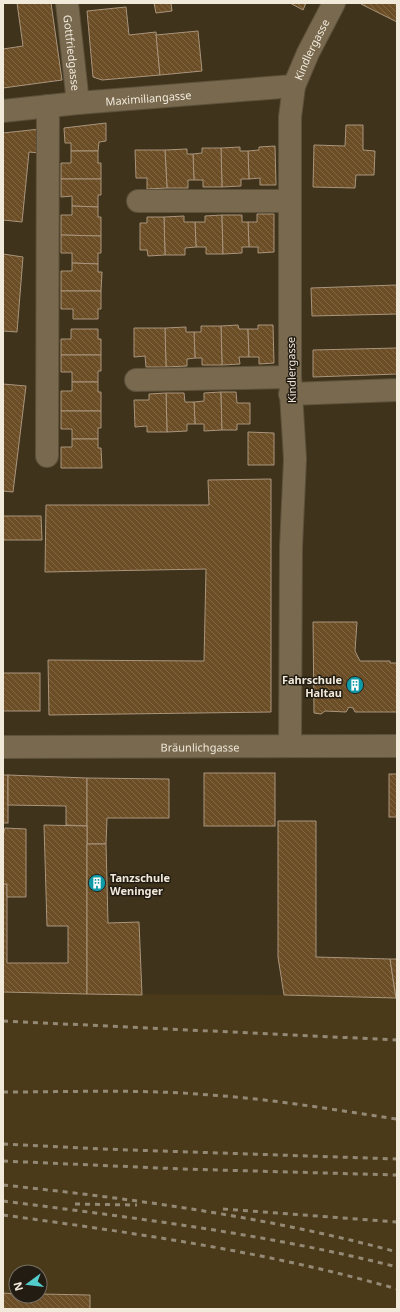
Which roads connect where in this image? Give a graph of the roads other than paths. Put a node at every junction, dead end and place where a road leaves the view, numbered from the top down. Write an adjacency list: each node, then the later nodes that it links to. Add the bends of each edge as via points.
1 (67, 3): 4 (street, Gottfriedgasse)
2 (334, 3): 3 (street, Kindlergasse)
3 (294, 86): 4 (street, Maximiliangasse); 8 (street, Kindlergasse, via 290,117)
4 (78, 103): 5 (street, Maximiliangasse)
5 (48, 106): 6 (street, Maximiliangasse); 12 (street)
6 (3, 111)
7 (138, 201): 8 (street)
8 (290, 201): 10 (street, Kindlergasse)
9 (136, 380): 10 (street)
10 (290, 385): 11 (street); 13 (street, Kindlergasse, via 295,459 291,547)
11 (397, 390)
12 (47, 456)
13 (290, 745): 14 (street, Bräunlichgasse); 15 (street, Bräunlichgasse)
14 (397, 746)
15 (3, 748)

